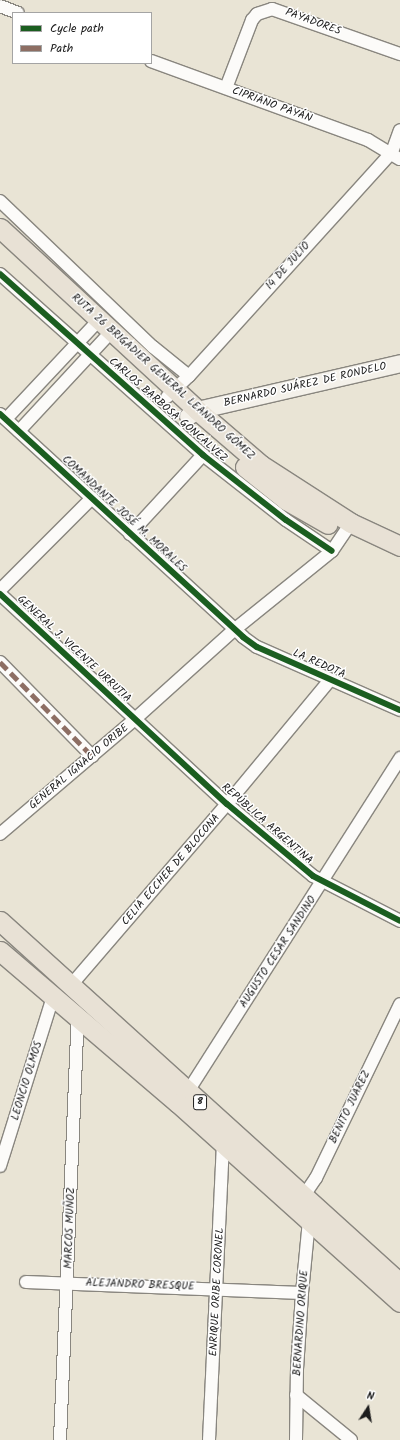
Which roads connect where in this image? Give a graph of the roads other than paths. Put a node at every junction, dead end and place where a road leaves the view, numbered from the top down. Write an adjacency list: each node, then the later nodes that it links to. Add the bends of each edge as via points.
1 (0, 6): 2 (street)
2 (15, 12)
3 (400, 54): 5 (street, PAYADORES, via 272,9 257,14 252,20)
4 (152, 61): 5 (street, CIPRIANO PAYÁN)
5 (226, 88): 7 (street, CIPRIANO PAYÁN, via 368,140)
6 (400, 130): 7 (street, 14 DE JULIO)
7 (396, 155): 16 (street, 14 DE JULIO)
8 (0, 202): 16 (street, via 153,346)
9 (0, 228): 12 (main road, RUTA 26 BRIGADIER GENERAL LEANDRO GÓMEZ)
10 (0, 244): 12 (main road, RUTA 26 BRIGADIER GENERAL LEANDRO GÓMEZ)
11 (0, 274): 13 (street, CARLOS BARBOSA GONCALVEZ)
12 (102, 329): 13 (street); 14 (street); 16 (main road, RUTA 26 BRIGADIER GENERAL LEANDRO GÓMEZ)
13 (77, 345): 14 (street, CARLOS BARBOSA GONCALVEZ); 18 (street)
14 (89, 355): 19 (street); 20 (street, CARLOS BARBOSA GONCALVEZ)
15 (400, 363): 17 (street, BERNARDO SUÁREZ DE RONDELO)
16 (177, 388): 17 (main road, RUTA 26 BRIGADIER GENERAL LEANDRO GÓMEZ)
17 (193, 413): 22 (main road, RUTA 26 BRIGADIER GENERAL LEANDRO GÓMEZ)
18 (3, 416): 19 (street, COMANDANTE JOSÉ M. MORALES)
19 (19, 431): 21 (street, COMANDANTE JOSÉ M. MORALES)
20 (203, 455): 23 (street); 25 (street, CARLOS BARBOSA GONCALVEZ, via 286,520)
21 (92, 498): 23 (street, COMANDANTE JOSÉ M. MORALES); 27 (street)
22 (348, 529): 24 (main road, RUTA 26 BRIGADIER GENERAL LEANDRO GÓMEZ); 25 (street, GENERAL IGNACIO ORIBE); 26 (main road, RUTA 26 BRIGADIER GENERAL LEANDRO GÓMEZ)
23 (130, 534): 29 (street, COMANDANTE JOSÉ M. MORALES)
24 (400, 546)
25 (332, 551): 29 (street, GENERAL IGNACIO ORIBE)
26 (400, 558)
27 (0, 590)
28 (0, 594): 33 (street, GENERAL J. VICENTE URRUTIA)
29 (234, 630): 31 (street, LA REDOTA, via 257,647); 33 (street, GENERAL IGNACIO ORIBE)
30 (0, 662): 34 (street)
31 (330, 680): 32 (street, LA REDOTA); 36 (street, CELIA ECCHER DE BLOCONA)
32 (400, 710)
33 (135, 720): 34 (street, GENERAL IGNACIO ORIBE); 36 (street, REPÚBLICA ARGENTINA)
34 (92, 756): 37 (street, GENERAL IGNACIO ORIBE)
35 (400, 758): 38 (street, AUGUSTO CESAR SANDINO)
36 (227, 804): 38 (street, REPÚBLICA ARGENTINA); 42 (street, CELIA ECCHER DE BLOCONA)
37 (0, 834)
38 (322, 883): 40 (street, REPÚBLICA ARGENTINA); 46 (street, AUGUSTO CESAR SANDINO)
39 (0, 921): 42 (main road, 8)
40 (400, 921)
41 (0, 951): 43 (main road, 8)
42 (72, 984): 46 (main road, 8)
43 (54, 997): 45 (main road, 8); 48 (street, LEONCIO OLMOS)
44 (400, 1004): 49 (street, BENITO JUAREZ, via 316,1178)
45 (78, 1019): 46 (main road, 8); 52 (street, MARCOS MUÑOZ)
46 (184, 1097): 47 (main road, 8); 49 (main road, 8)
47 (223, 1144): 49 (main road, 8); 54 (street, ENRIQUE ORIBE CORONEL)
48 (0, 1166)
49 (299, 1202): 50 (main road, 8)
50 (313, 1215): 53 (main road, 8); 55 (street, BERNARDINO ORIQUE); 56 (main road, 8)
51 (26, 1282): 52 (street, ALEJANDRO BRESQUE)
52 (68, 1283): 54 (street, ALEJANDRO BRESQUE); 58 (street, MARCOS MUÑOZ)
53 (400, 1283)
54 (218, 1288): 55 (street, ALEJANDRO BRESQUE); 59 (street, ENRIQUE ORIBE CORONEL)
55 (302, 1293): 57 (street, BERNARDINO ORIQUE)
56 (400, 1302)
57 (296, 1395): 60 (street, BERNARDINO ORIQUE); 61 (street)
58 (60, 1438)
59 (209, 1440)
60 (296, 1440)
61 (351, 1440)

